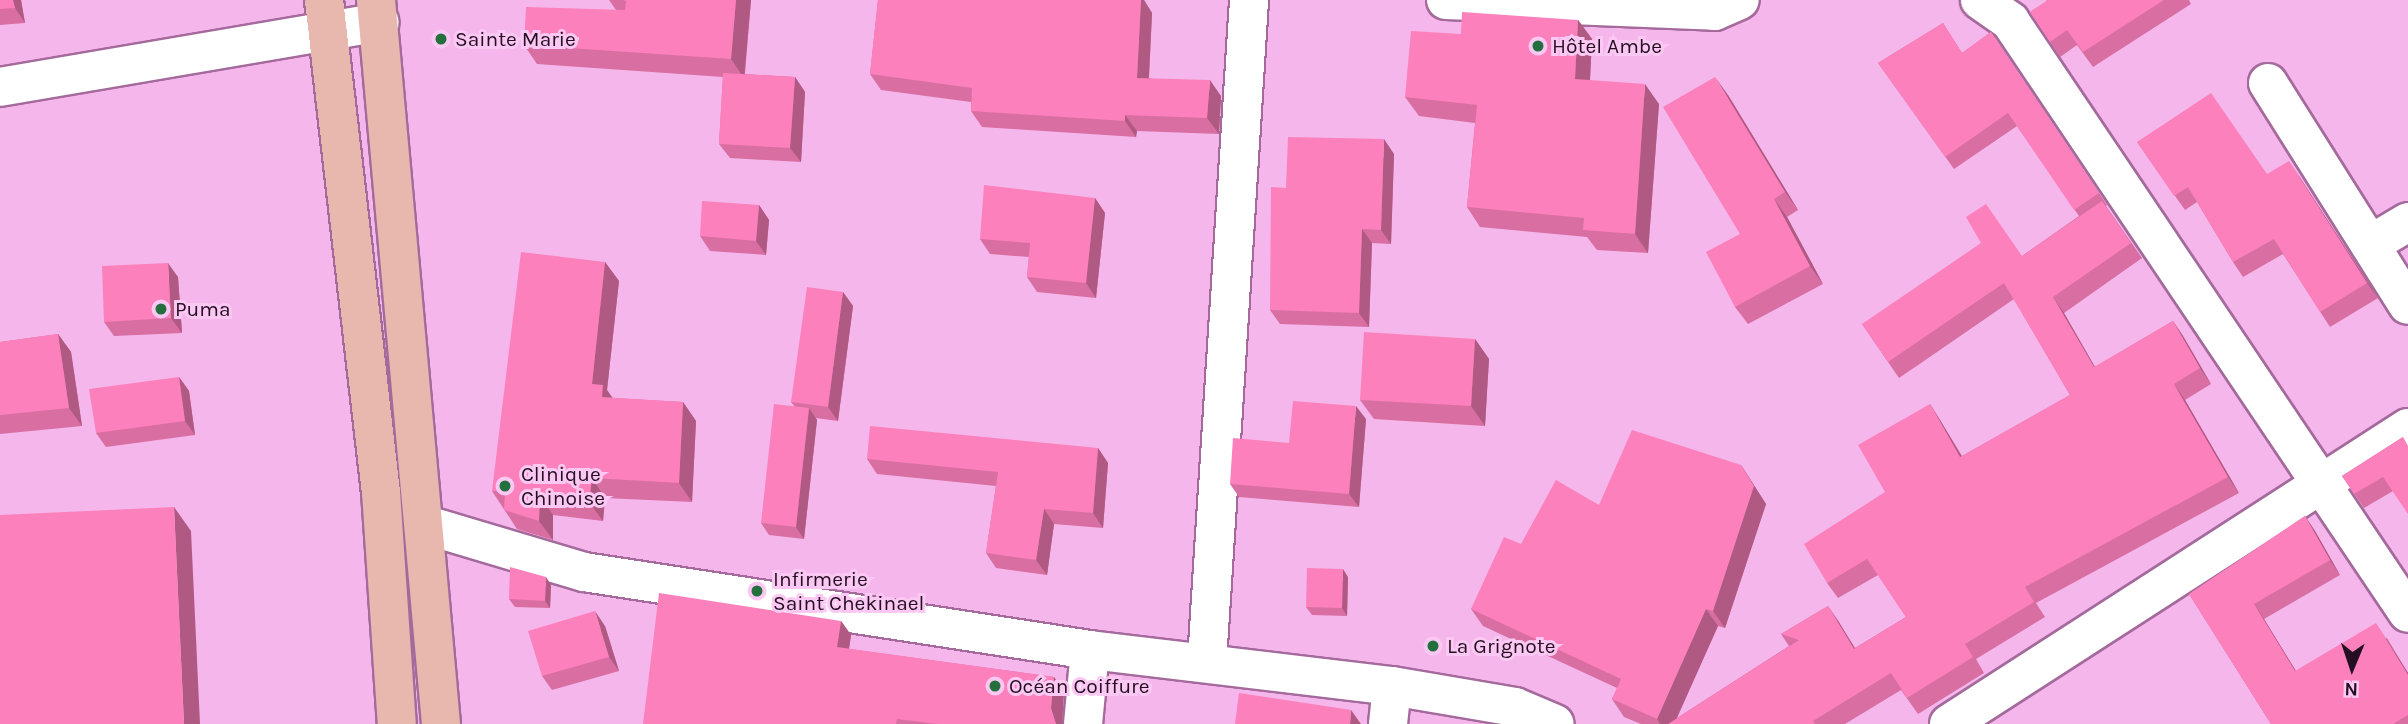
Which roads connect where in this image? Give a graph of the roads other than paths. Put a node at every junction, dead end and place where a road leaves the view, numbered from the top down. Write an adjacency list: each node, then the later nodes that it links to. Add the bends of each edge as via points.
1 (1249, 0): 17 (street)
2 (1446, 0): 3 (street, via 1715,10)
3 (1740, 0)
4 (1980, 0): 13 (street, via 2010,21 2108,175)
5 (378, 11): 6 (street); 14 (main road)
6 (327, 16): 8 (street); 19 (main road, via 381,492)
7 (2268, 83): 10 (street)
8 (0, 87)
9 (2408, 222): 10 (street)
10 (2371, 244): 11 (street)
11 (2408, 305)
12 (2408, 428): 13 (street)
13 (2323, 480): 15 (street); 24 (street)
14 (426, 525): 16 (street, via 584,572); 20 (main road)
15 (2408, 613)
16 (1090, 649): 17 (street); 21 (street)
17 (1207, 662): 18 (street)
18 (1392, 686): 22 (street); 23 (street, via 1516,707)
19 (397, 724)
20 (441, 724)
21 (1083, 724)
22 (1388, 724)
23 (1555, 724)
24 (1949, 724)

